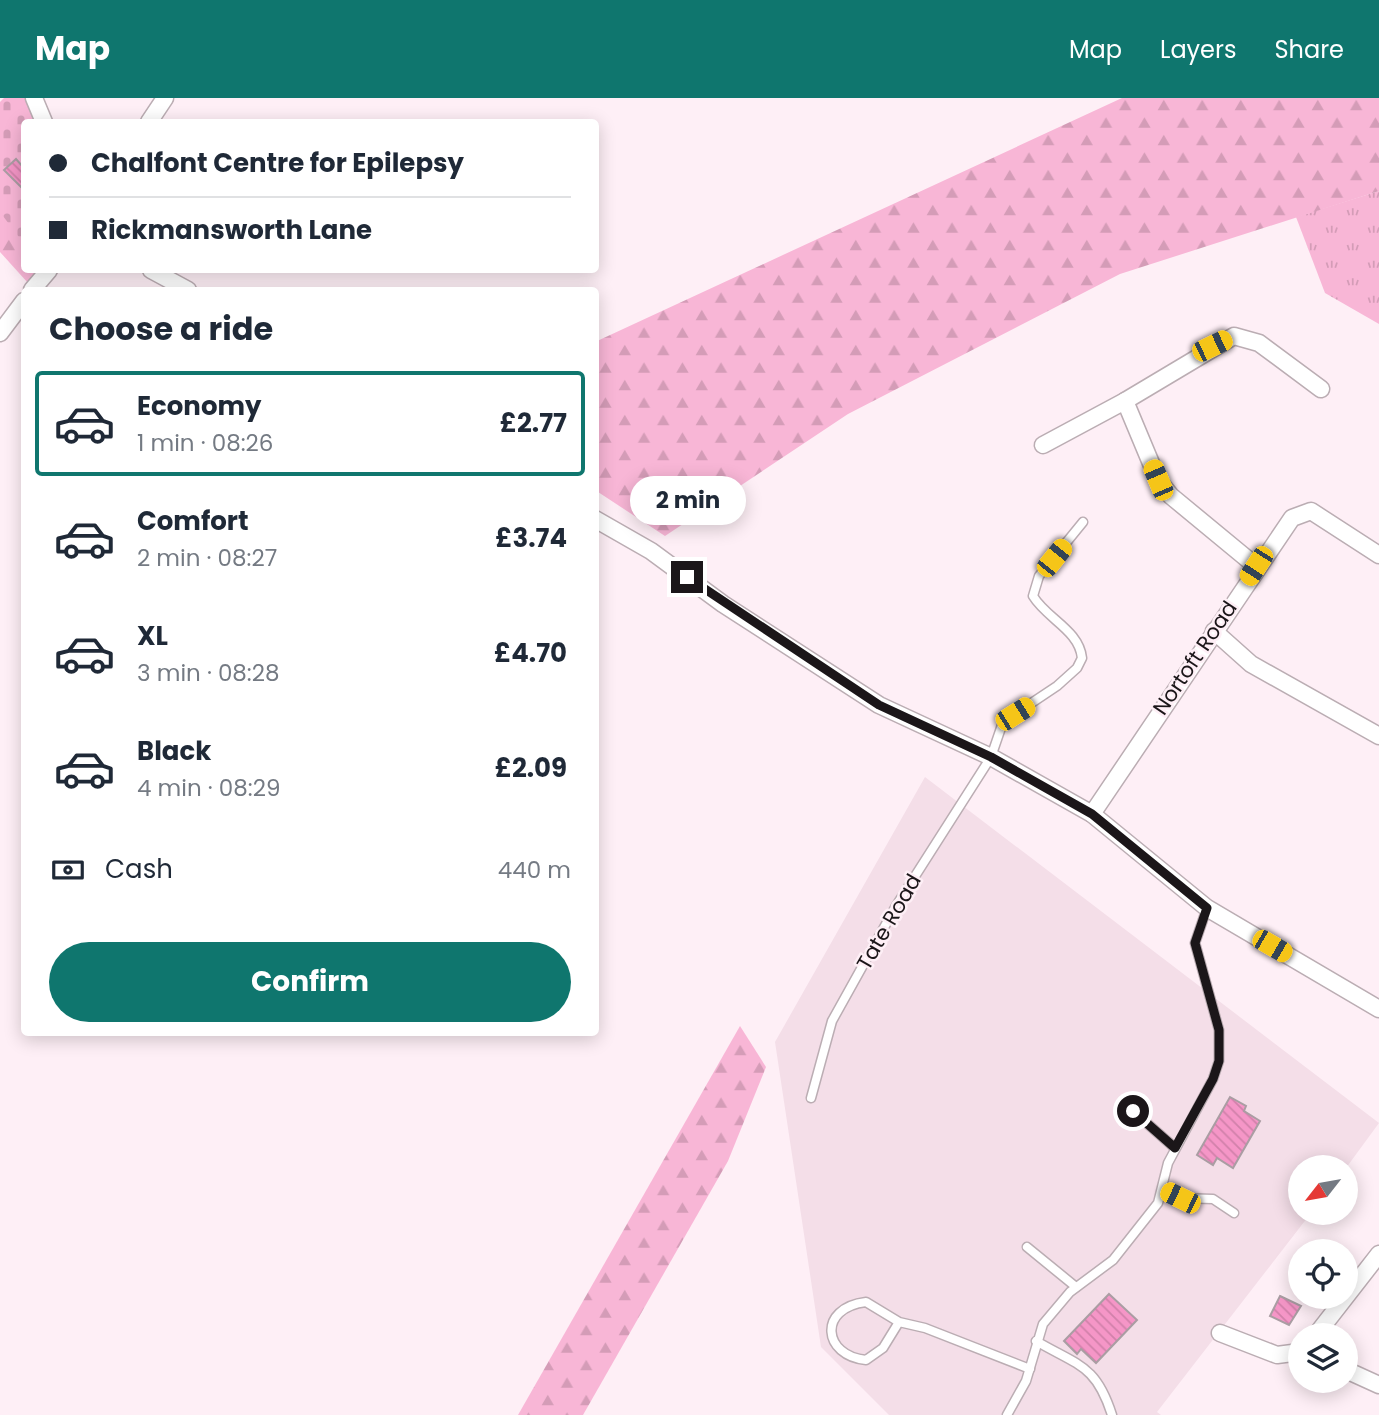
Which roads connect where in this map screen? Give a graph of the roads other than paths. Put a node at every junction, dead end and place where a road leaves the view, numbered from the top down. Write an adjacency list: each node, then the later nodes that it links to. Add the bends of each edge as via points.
1 (34, 98): 3 (street)
2 (165, 98): 4 (street)
3 (43, 119)
4 (151, 119)
5 (46, 273): 7 (street)
6 (157, 273): 8 (street)
7 (35, 287)
8 (182, 287)
9 (21, 305): 10 (street)
10 (0, 333)
11 (1321, 389): 12 (street, via 1259,343 1234,336)
12 (1125, 401): 13 (street); 17 (street, via 1158,480)
13 (1043, 445)
14 (599, 521): 20 (street, via 651,551 723,604 879,705)
15 (1083, 522): 20 (lane, Tate Road, via 1039,576 1033,596 1077,639 1082,658 1057,686 1003,722)
16 (1379, 555): 17 (street, Nortoft Road, via 1311,511 1292,518)
17 (1256, 566): 18 (street, Nortoft Road)
18 (1214, 631): 19 (street, via 1251,664); 21 (street, Nortoft Road)
19 (1379, 736)
20 (991, 757): 21 (street); 24 (lane, Tate Road, via 896,906 832,1021)
21 (1092, 814): 22 (street)
22 (1207, 908): 23 (street); 26 (lane, via 1195,943 1219,1030 1219,1061)
23 (1379, 1009)
24 (811, 1098)
25 (1133, 1111): 26 (lane)
26 (1175, 1148): 27 (lane)
27 (1163, 1190): 28 (lane, via 1180,1198 1213,1199); 31 (lane, via 1113,1260)
28 (1234, 1213)
29 (1027, 1247): 31 (lane)
30 (1379, 1254): 33 (street)
31 (1076, 1287): 35 (lane, via 1043,1324)
32 (899, 1322): 32 (lane, via 866,1302 855,1304 830,1324 830,1336 838,1346 866,1360 883,1348); 37 (lane)
33 (1325, 1323)
34 (1220, 1333): 36 (street, via 1277,1354)
35 (1036, 1341): 37 (lane); 41 (lane, via 1093,1373)
36 (1288, 1353)
37 (1030, 1368): 40 (lane)
38 (1358, 1375): 39 (street)
39 (1379, 1385)
40 (1007, 1415)
41 (1112, 1415)

